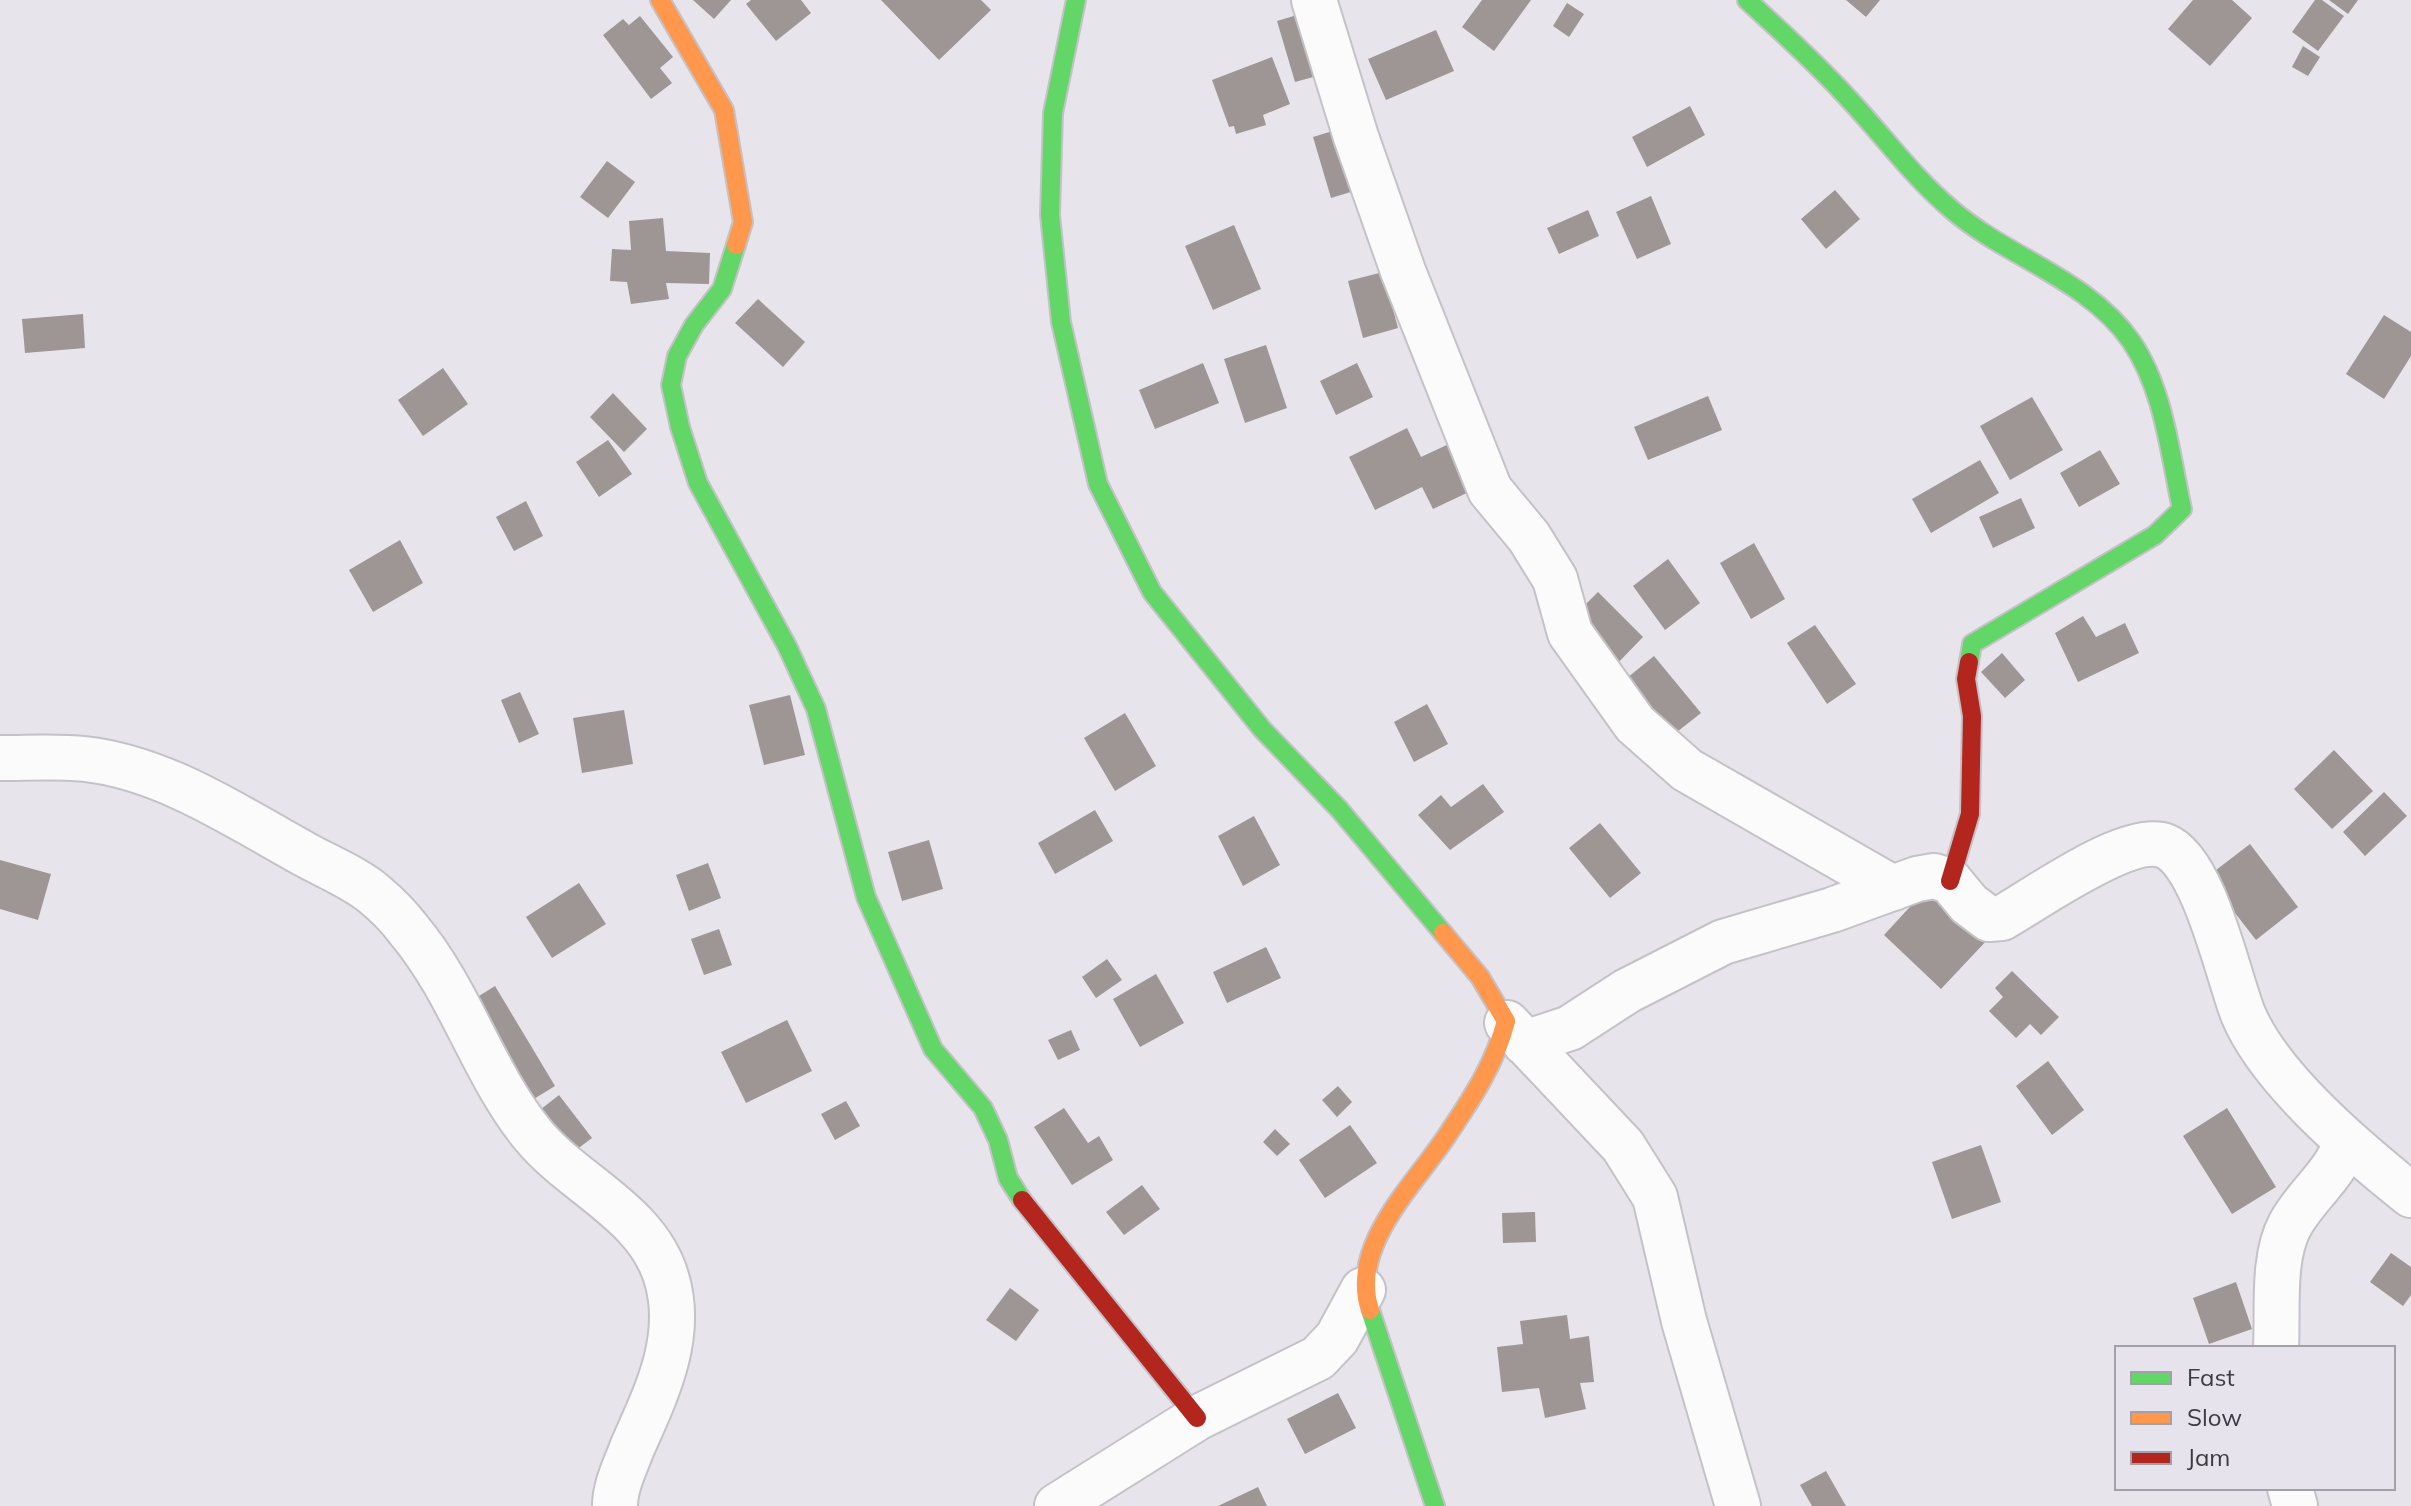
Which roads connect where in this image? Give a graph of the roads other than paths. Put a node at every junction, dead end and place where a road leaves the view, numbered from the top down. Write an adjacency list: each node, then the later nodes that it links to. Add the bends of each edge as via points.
1 (660, 0): 13 (street, via 724,110 743,222 722,289 677,356 671,385 698,483 816,709 866,897 933,1049 983,1108 1008,1178 1024,1203)
2 (1076, 0): 8 (street, via 1053,113 1050,215 1061,322 1098,484 1152,592 1262,729 1339,809 1470,965)
3 (1314, 0): 7 (street, via 1398,256 1490,490 1555,579 1570,633 1635,724 1687,770)
4 (1747, 0): 6 (street, via 1965,220 2071,289 2131,341 2151,384 2182,509 2155,535 1972,644 1966,679 1972,716 1970,814)
5 (0, 758): 14 (street, via 86,759 165,780 373,893 408,928 454,992 518,1117 543,1147 624,1215 652,1248 667,1278 672,1335 656,1396 623,1471)
6 (1950, 881): 7 (street, via 1934,876); 9 (street, via 1989,919 2002,918 2122,850 2166,846 2183,858 2203,896 2245,1017 2281,1072)
7 (1893, 888): 8 (street, via 1723,942 1627,991 1570,1028)
8 (1515, 1032): 11 (street, via 1382,1223); 17 (street, via 1623,1146 1655,1197 1684,1321)
9 (2346, 1142): 10 (street); 12 (street, via 2326,1181 2288,1228 2280,1261)
10 (2411, 1195)
11 (1363, 1290): 13 (street, via 1337,1338 1318,1358); 16 (street)
12 (2276, 1346)
13 (1197, 1418): 15 (street)
14 (615, 1506)
15 (1057, 1506)
16 (1435, 1506)
17 (1738, 1506)

